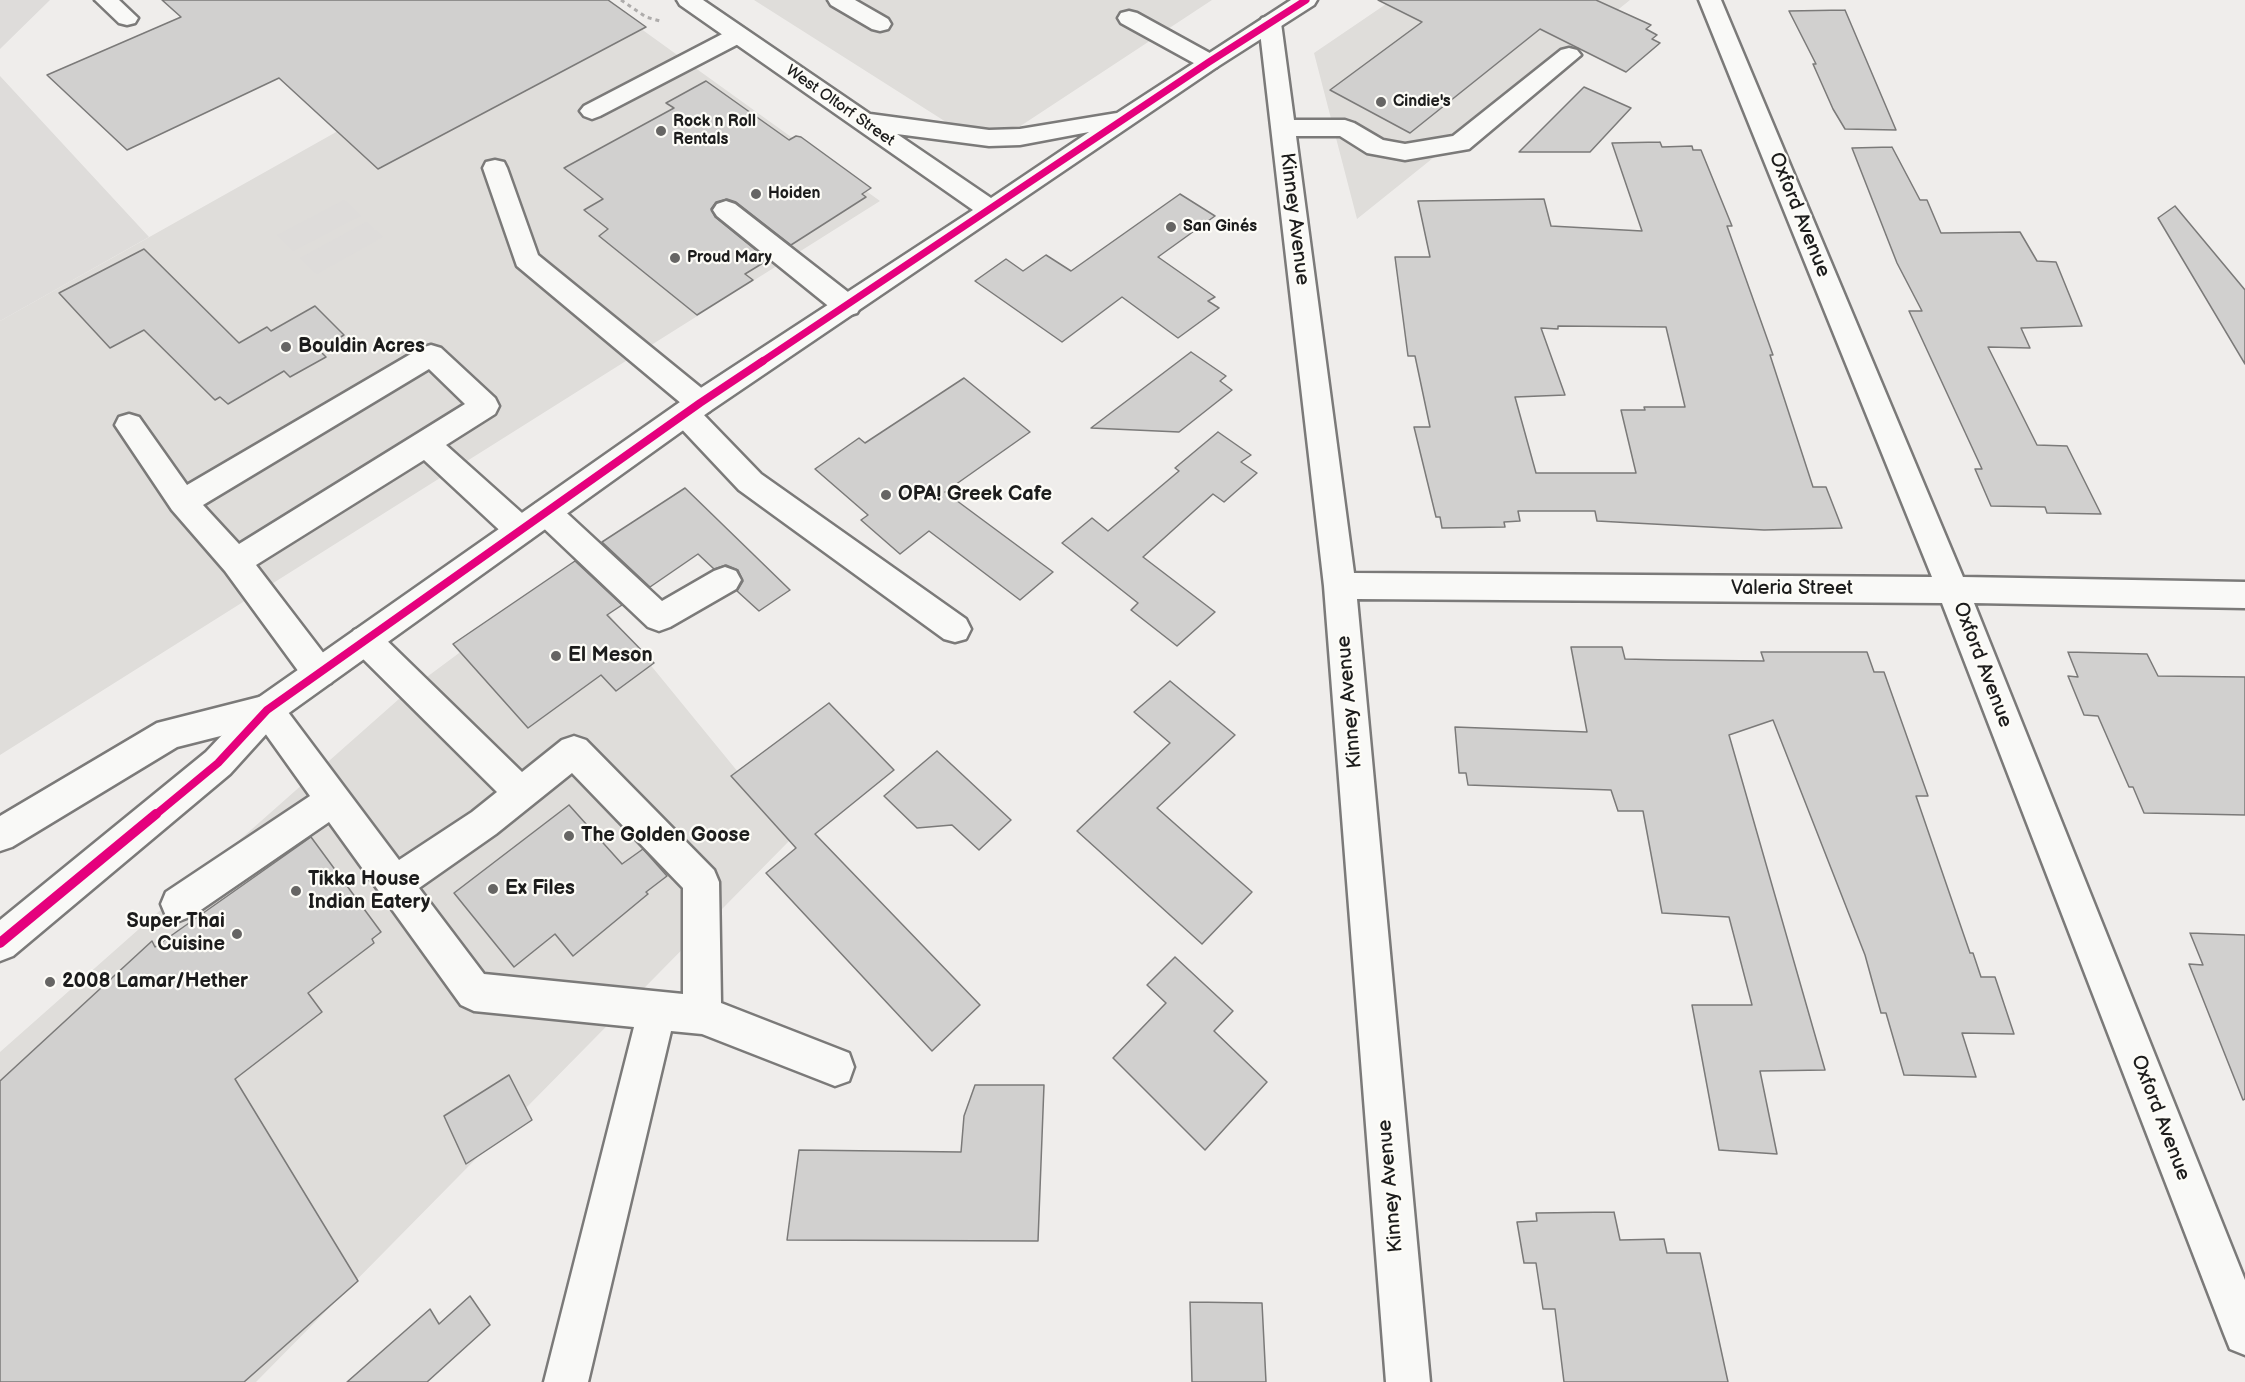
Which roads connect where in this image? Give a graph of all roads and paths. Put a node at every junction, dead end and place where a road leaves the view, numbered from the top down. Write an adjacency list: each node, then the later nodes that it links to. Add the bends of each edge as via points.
1 (106, 0): 7 (street)
2 (621, 0): 9 (path, via 646,17)
3 (688, 0): 12 (street, West Oltorf Street)
4 (839, 0): 11 (street)
5 (1306, 0): 10 (street)
6 (1710, 0): 32 (street, Oxford Avenue)
7 (127, 18)
8 (1129, 18): 14 (street)
9 (663, 22)
10 (1270, 23): 14 (street); 18 (street, Kinney Avenue)
11 (880, 24)
12 (738, 35): 15 (street); 17 (street, West Oltorf Street)
13 (1569, 55): 18 (street, via 1460,143 1405,152 1376,147 1345,128)
14 (1209, 62): 16 (street)
15 (592, 111)
16 (1128, 117): 17 (street, via 1020,137 989,138); 21 (street)
17 (861, 121): 21 (street, West Oltorf Street)
18 (1282, 128): 31 (street, Kinney Avenue)
19 (495, 168): 23 (street, via 526,260)
20 (726, 210): 22 (street)
21 (991, 210): 22 (street)
22 (847, 306): 23 (street)
23 (693, 408): 27 (street); 34 (street, via 750,483)
24 (129, 425): 26 (street)
25 (426, 444): 26 (street, via 485,406 431,355); 28 (street); 29 (street)
26 (183, 502): 29 (street)
27 (546, 512): 28 (street); 30 (street, via 660,618)
28 (520, 530): 35 (street)
29 (236, 562): 36 (street)
30 (725, 580)
31 (1340, 586): 32 (street, Valeria Street); 49 (street, Kinney Avenue)
32 (1953, 590): 33 (street, Valeria Street); 47 (street, Oxford Avenue)
33 (2245, 595)
34 (955, 628)
35 (364, 640): 36 (street); 38 (street)
36 (320, 673): 37 (street)
37 (267, 710): 39 (street); 40 (street, via 169,734); 43 (street, via 218,763)
38 (521, 793): 41 (street); 45 (street, via 574,751 701,882)
39 (333, 800): 41 (street); 42 (street)
40 (0, 835)
41 (394, 884): 44 (street, via 474,992)
42 (179, 904)
43 (0, 943)
44 (657, 1011): 45 (street); 48 (street)
45 (702, 1015): 46 (street)
46 (835, 1067)
47 (2245, 1334)
48 (566, 1382)
49 (1408, 1382)

